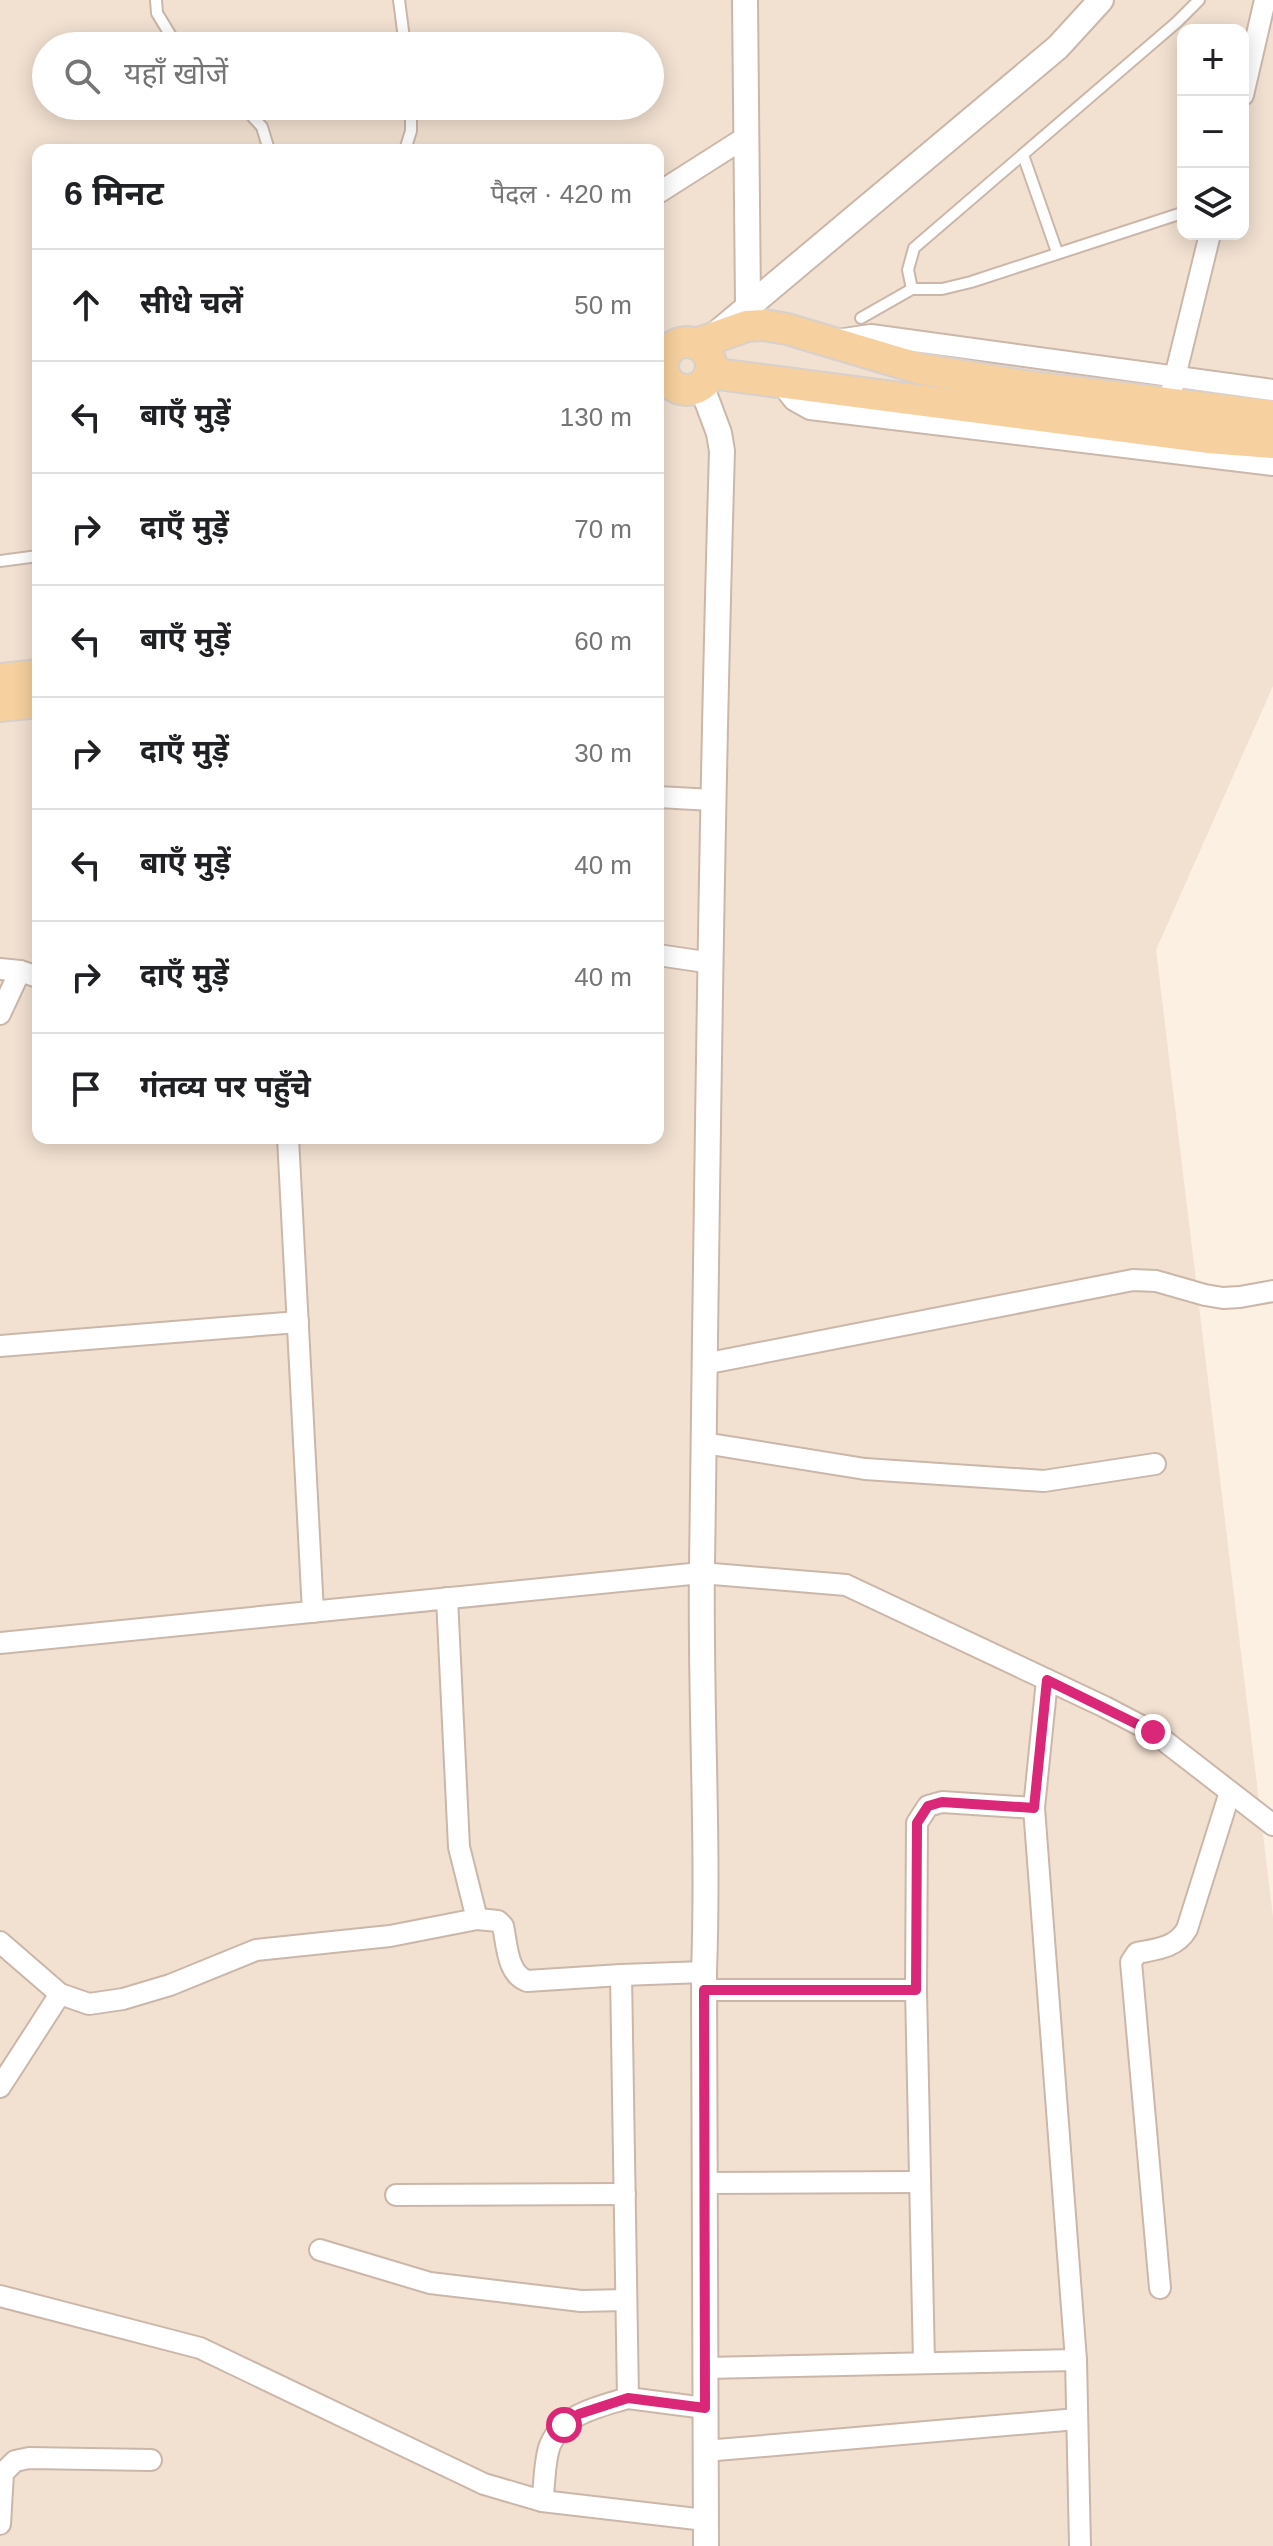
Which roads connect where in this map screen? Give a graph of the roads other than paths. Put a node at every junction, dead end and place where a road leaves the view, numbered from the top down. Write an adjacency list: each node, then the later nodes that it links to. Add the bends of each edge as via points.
1 (156, 0): 7 (lane)
2 (399, 0): 8 (lane)
3 (745, 0): 12 (street)
4 (1101, 0): 21 (street, via 1058,47)
5 (1199, 0): 15 (lane)
6 (1265, 0): 9 (street)
7 (169, 32)
8 (403, 32)
9 (1249, 69)
10 (256, 120): 13 (lane)
11 (411, 120): 14 (lane)
12 (746, 137): 16 (street); 21 (street)
13 (267, 144)
14 (407, 144)
15 (1023, 155): 19 (lane); 20 (lane, via 914,248 908,270)
16 (664, 189)
17 (1177, 215): 19 (lane)
18 (1209, 240): 27 (street)
19 (1057, 252): 20 (lane, via 971,282)
20 (912, 289): 22 (lane)
21 (748, 305): 23 (street)
22 (861, 318)
23 (704, 341): 24 (main road, via 710,361); 24 (main road, via 684,342 665,354); 27 (main road, via 764,325 921,369 1031,387)
24 (677, 379): 25 (main road); 38 (street, via 716,426 722,451)
25 (779, 381): 29 (main road); 30 (street, via 794,400 810,409)
26 (1273, 390): 27 (street)
27 (1172, 391): 28 (main road)
28 (1273, 416)
29 (1273, 443)
30 (1273, 465)
31 (32, 557): 32 (lane)
32 (0, 561)
33 (32, 676): 34 (main road)
34 (0, 679)
35 (32, 703): 36 (main road)
36 (0, 706)
37 (664, 797): 38 (street)
38 (712, 800): 40 (street)
39 (664, 956): 40 (street)
40 (712, 963): 47 (street)
41 (19, 972): 42 (street)
42 (0, 1014)
43 (288, 1144): 45 (street)
44 (1273, 1291): 47 (street, via 1223,1298 1133,1280)
45 (298, 1322): 46 (street); 52 (street)
46 (0, 1346)
47 (704, 1364): 48 (street)
48 (704, 1443): 49 (street, via 865,1469 1044,1481); 50 (street)
49 (1155, 1464)
50 (701, 1573): 51 (street); 54 (street, via 846,1585); 61 (street)
51 (447, 1598): 52 (street); 58 (street, via 459,1847)
52 (313, 1612): 53 (street)
53 (0, 1643)
54 (1047, 1680): 55 (street, via 1153,1732); 56 (street)
55 (1230, 1792): 57 (street); 70 (street, via 1187,1929 1175,1944 1137,1953 1131,1962)
56 (1034, 1808): 62 (street, via 942,1802 928,1806 917,1823); 73 (street)
57 (1273, 1825)
58 (477, 1919): 60 (street, via 503,1926 519,1978); 63 (street, via 390,1936 256,1950 123,1999 89,2004)
59 (0, 1942): 63 (street)
60 (621, 1975): 61 (street); 67 (street)
61 (704, 1981): 62 (street); 66 (street)
62 (916, 1990): 65 (street)
63 (60, 1994): 64 (street)
64 (0, 2087)
65 (920, 2182): 66 (street); 74 (street)
66 (704, 2183): 75 (street)
67 (625, 2194): 68 (street); 72 (street)
68 (396, 2195)
69 (320, 2250): 72 (street, via 430,2283 581,2301)
70 (1160, 2288)
71 (0, 2296): 81 (street, via 200,2348 484,2484)
72 (626, 2300): 76 (street)
73 (1076, 2360): 74 (street); 78 (street)
74 (924, 2363): 75 (street)
75 (705, 2368): 77 (street)
76 (628, 2398): 77 (street); 81 (street, via 579,2414 564,2425 550,2446)
77 (705, 2408): 79 (street)
78 (1077, 2419): 79 (street); 85 (street)
79 (705, 2451): 82 (street)
80 (151, 2460): 83 (street, via 15,2461 3,2473)
81 (542, 2501): 82 (street)
82 (705, 2520): 84 (street)
83 (0, 2524)
84 (706, 2546)
85 (1080, 2546)

